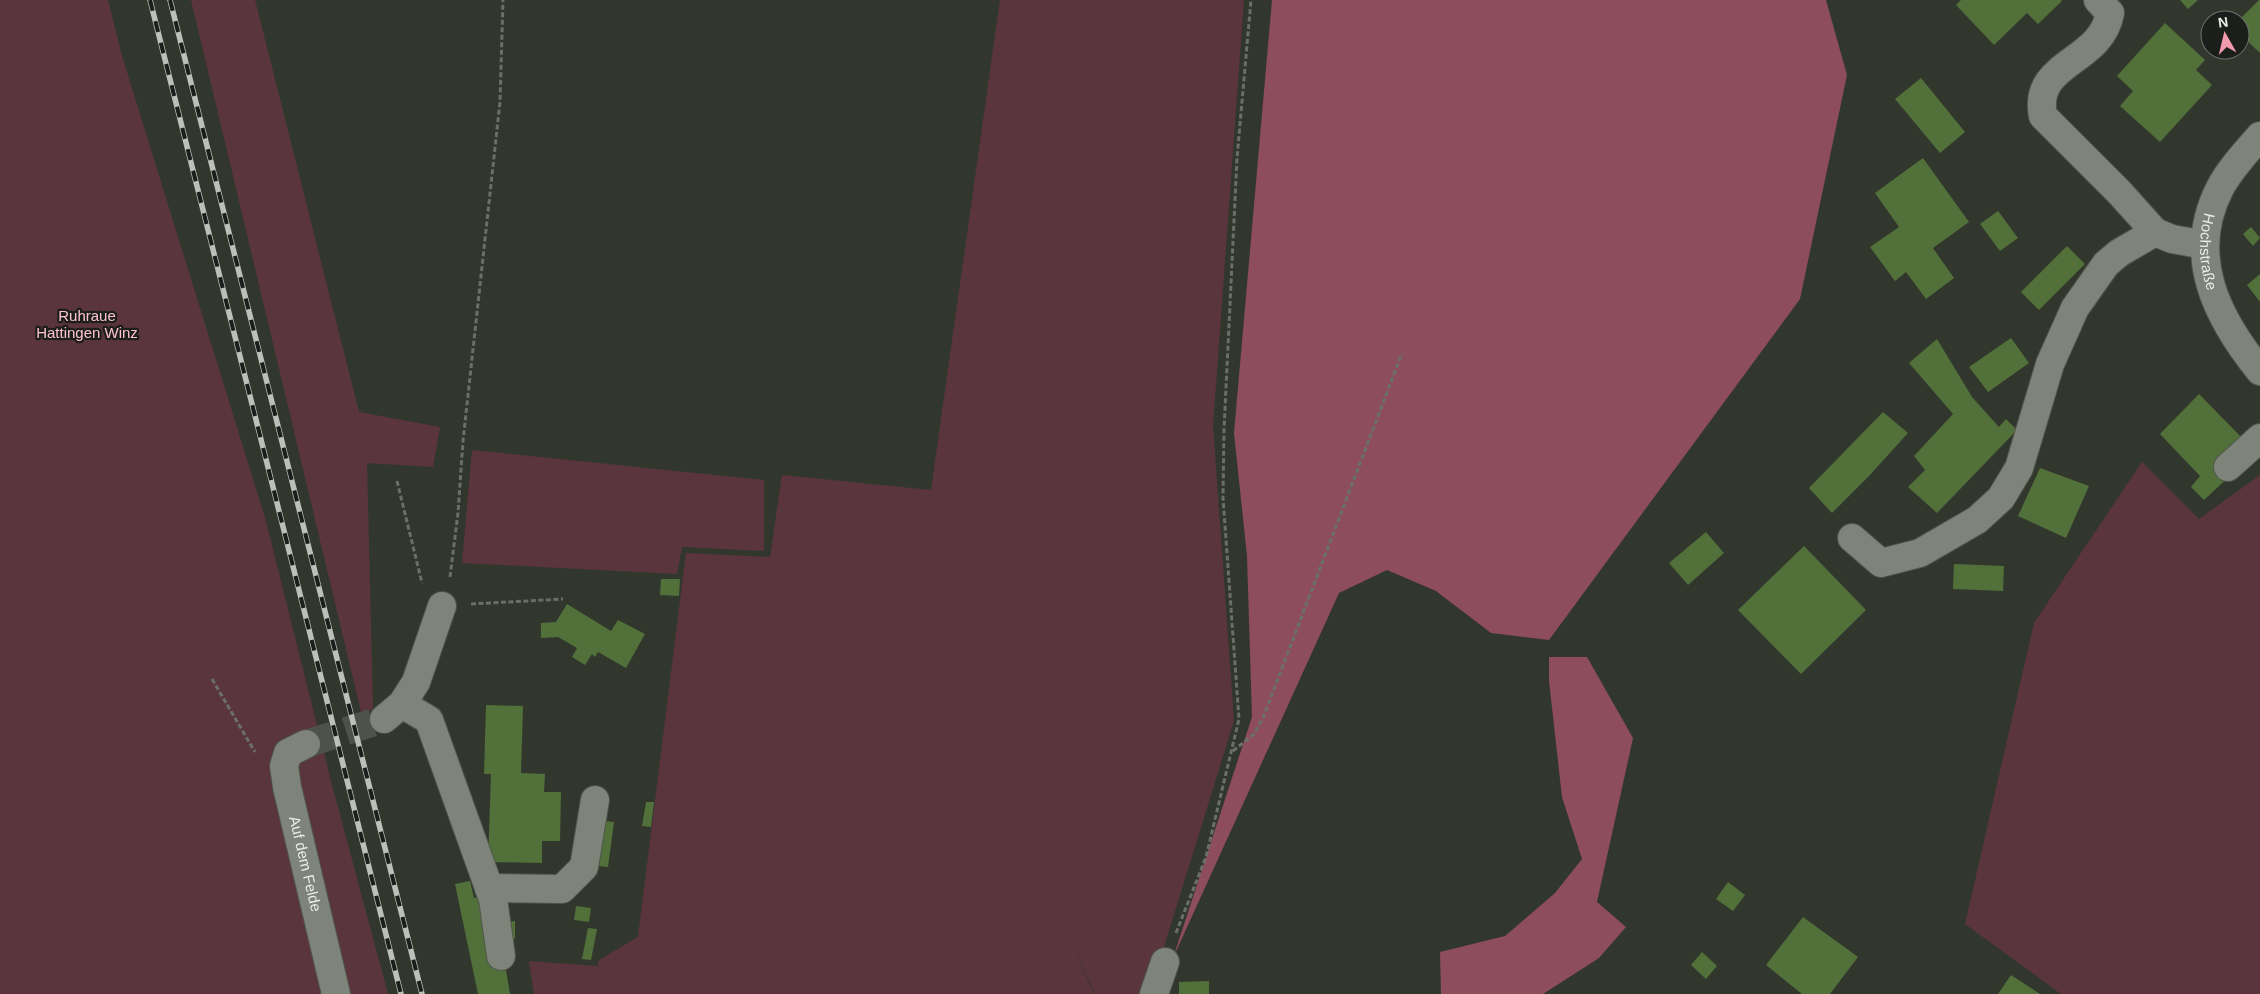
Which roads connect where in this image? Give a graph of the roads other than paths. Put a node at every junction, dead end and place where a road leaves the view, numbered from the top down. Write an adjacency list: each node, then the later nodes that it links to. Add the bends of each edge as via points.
1 (2098, 0): 3 (street, via 2110,14 2108,26 2094,44 2049,80 2042,93 2043,116)
2 (2260, 136): 4 (street, Hochstraße, via 2221,186 2209,216)
3 (2155, 232): 4 (street); 8 (street, via 2106,264 2075,308 2058,341 2019,468 2001,498 1977,520 1920,553 1881,563)
4 (2205, 245): 5 (street, Hochstraße, via 2210,284 2218,308 2236,342)
5 (2260, 371)
6 (2260, 438): 7 (street)
7 (2228, 467)
8 (1852, 538)
9 (442, 606): 12 (street, via 416,682 393,711 429,720)
10 (306, 744): 15 (street, Auf dem Felde, via 293,750 284,760 287,787)
11 (595, 800): 12 (street, via 584,867 562,890)
12 (489, 888): 13 (street)
13 (501, 956)
14 (1165, 962): 16 (street)
15 (336, 994)
16 (1154, 994)

